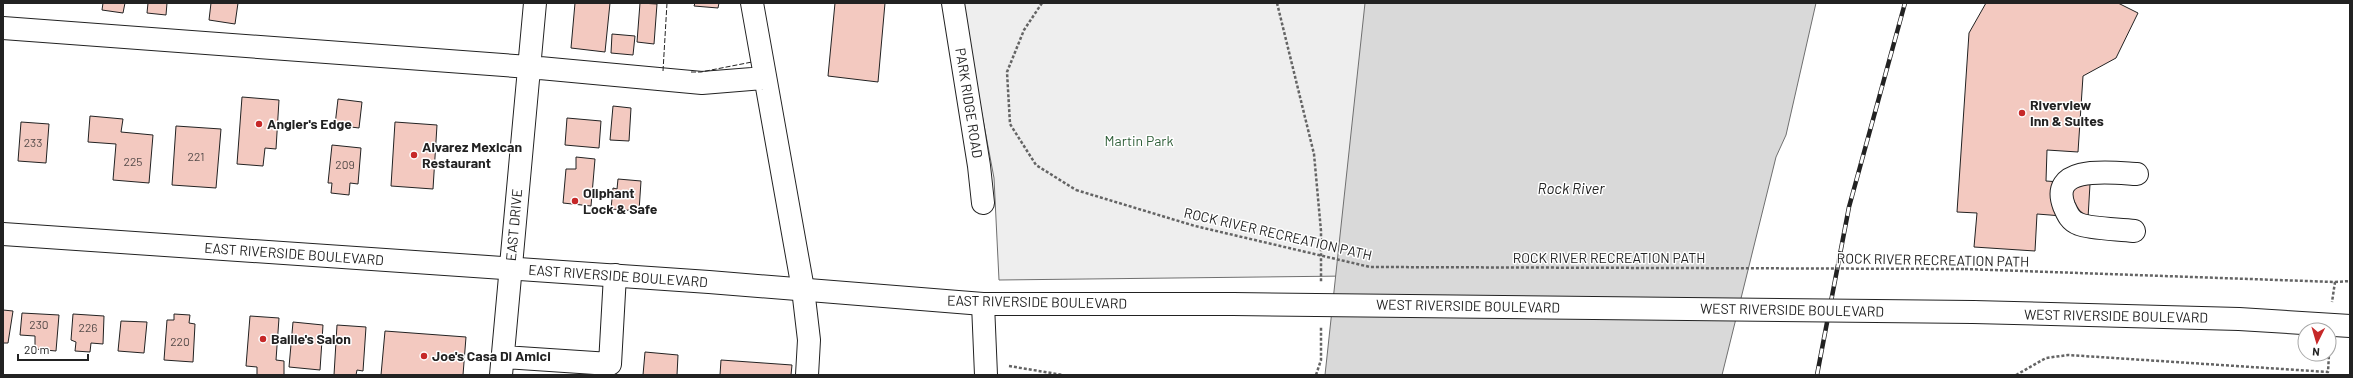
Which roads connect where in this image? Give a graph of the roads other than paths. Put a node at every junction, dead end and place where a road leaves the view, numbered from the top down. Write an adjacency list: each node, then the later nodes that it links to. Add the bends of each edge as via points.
1 (535, 3): 5 (main road, EAST DRIVE)
2 (752, 3): 6 (main road)
3 (953, 3): 8 (main road, PARK RIDGE ROAD)
4 (3, 28): 5 (main road)
5 (529, 67): 6 (main road, via 702,84); 11 (main road, EAST DRIVE)
6 (765, 78): 13 (main road)
7 (2137, 174): 9 (main road, via 2076,174 2066,183 2062,198 2068,216 2078,224)
8 (983, 203)
9 (2134, 232)
10 (3, 234): 11 (main road, EAST RIVERSIDE BOULEVARD)
11 (511, 268): 12 (main road, EAST RIVERSIDE BOULEVARD); 17 (main road, EAST DRIVE)
12 (615, 275): 13 (main road, EAST RIVERSIDE BOULEVARD); 18 (main road, via 610,364)
13 (803, 290): 14 (main road, EAST RIVERSIDE BOULEVARD); 20 (main road, via 809,340)
14 (983, 304): 15 (main road, EAST RIVERSIDE BOULEVARD); 19 (main road)
15 (1233, 304): 16 (main road, WEST RIVERSIDE BOULEVARD, bridge, via 1973,312 2239,318)
16 (2339, 325)
17 (502, 366): 18 (main road)
18 (541, 367)
19 (986, 368)
20 (807, 375)

